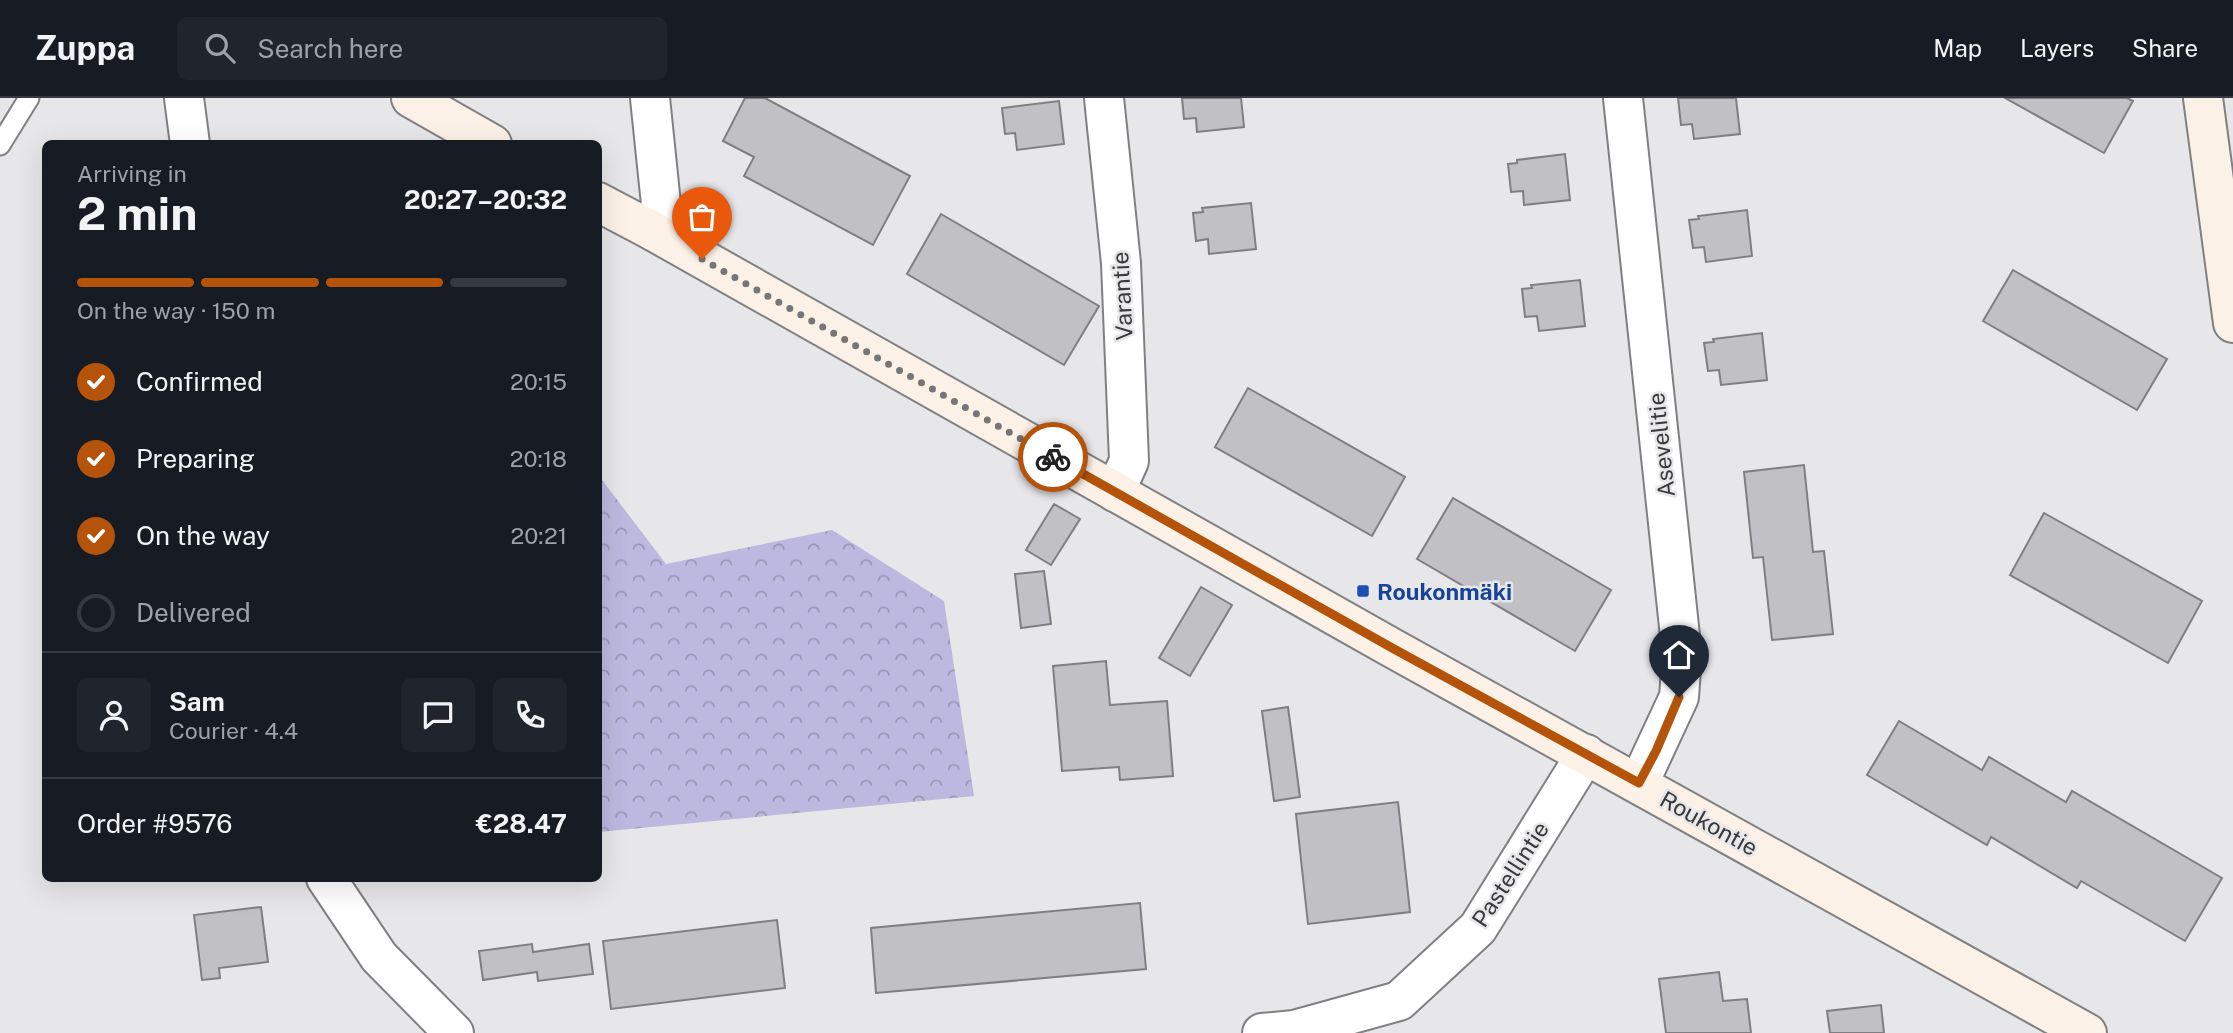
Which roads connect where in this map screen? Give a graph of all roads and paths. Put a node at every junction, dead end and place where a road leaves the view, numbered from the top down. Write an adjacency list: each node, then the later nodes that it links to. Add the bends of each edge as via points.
1 (29, 98): 10 (lane)
2 (184, 98): 8 (street)
3 (411, 98): 9 (street)
4 (650, 98): 12 (street, via 661,204)
5 (1104, 98): 14 (street, Varantie, via 1121,263 1129,461)
6 (1623, 98): 16 (street, Asevelitie, via 1682,655 1679,697)
7 (2203, 98): 13 (street)
8 (189, 140)
9 (485, 140)
10 (0, 145)
11 (602, 204): 12 (street, Roukontie)
12 (653, 231): 14 (street, Roukontie)
13 (2233, 323)
14 (1115, 492): 15 (street, Roukontie)
15 (1586, 754): 16 (street, Roukontie); 19 (street, Pastellintie, via 1478,928 1399,1001 1294,1030)
16 (1639, 783): 20 (street, Roukontie)
17 (329, 882): 18 (street, via 379,957)
18 (454, 1033)
19 (1262, 1033)
20 (2087, 1033)

